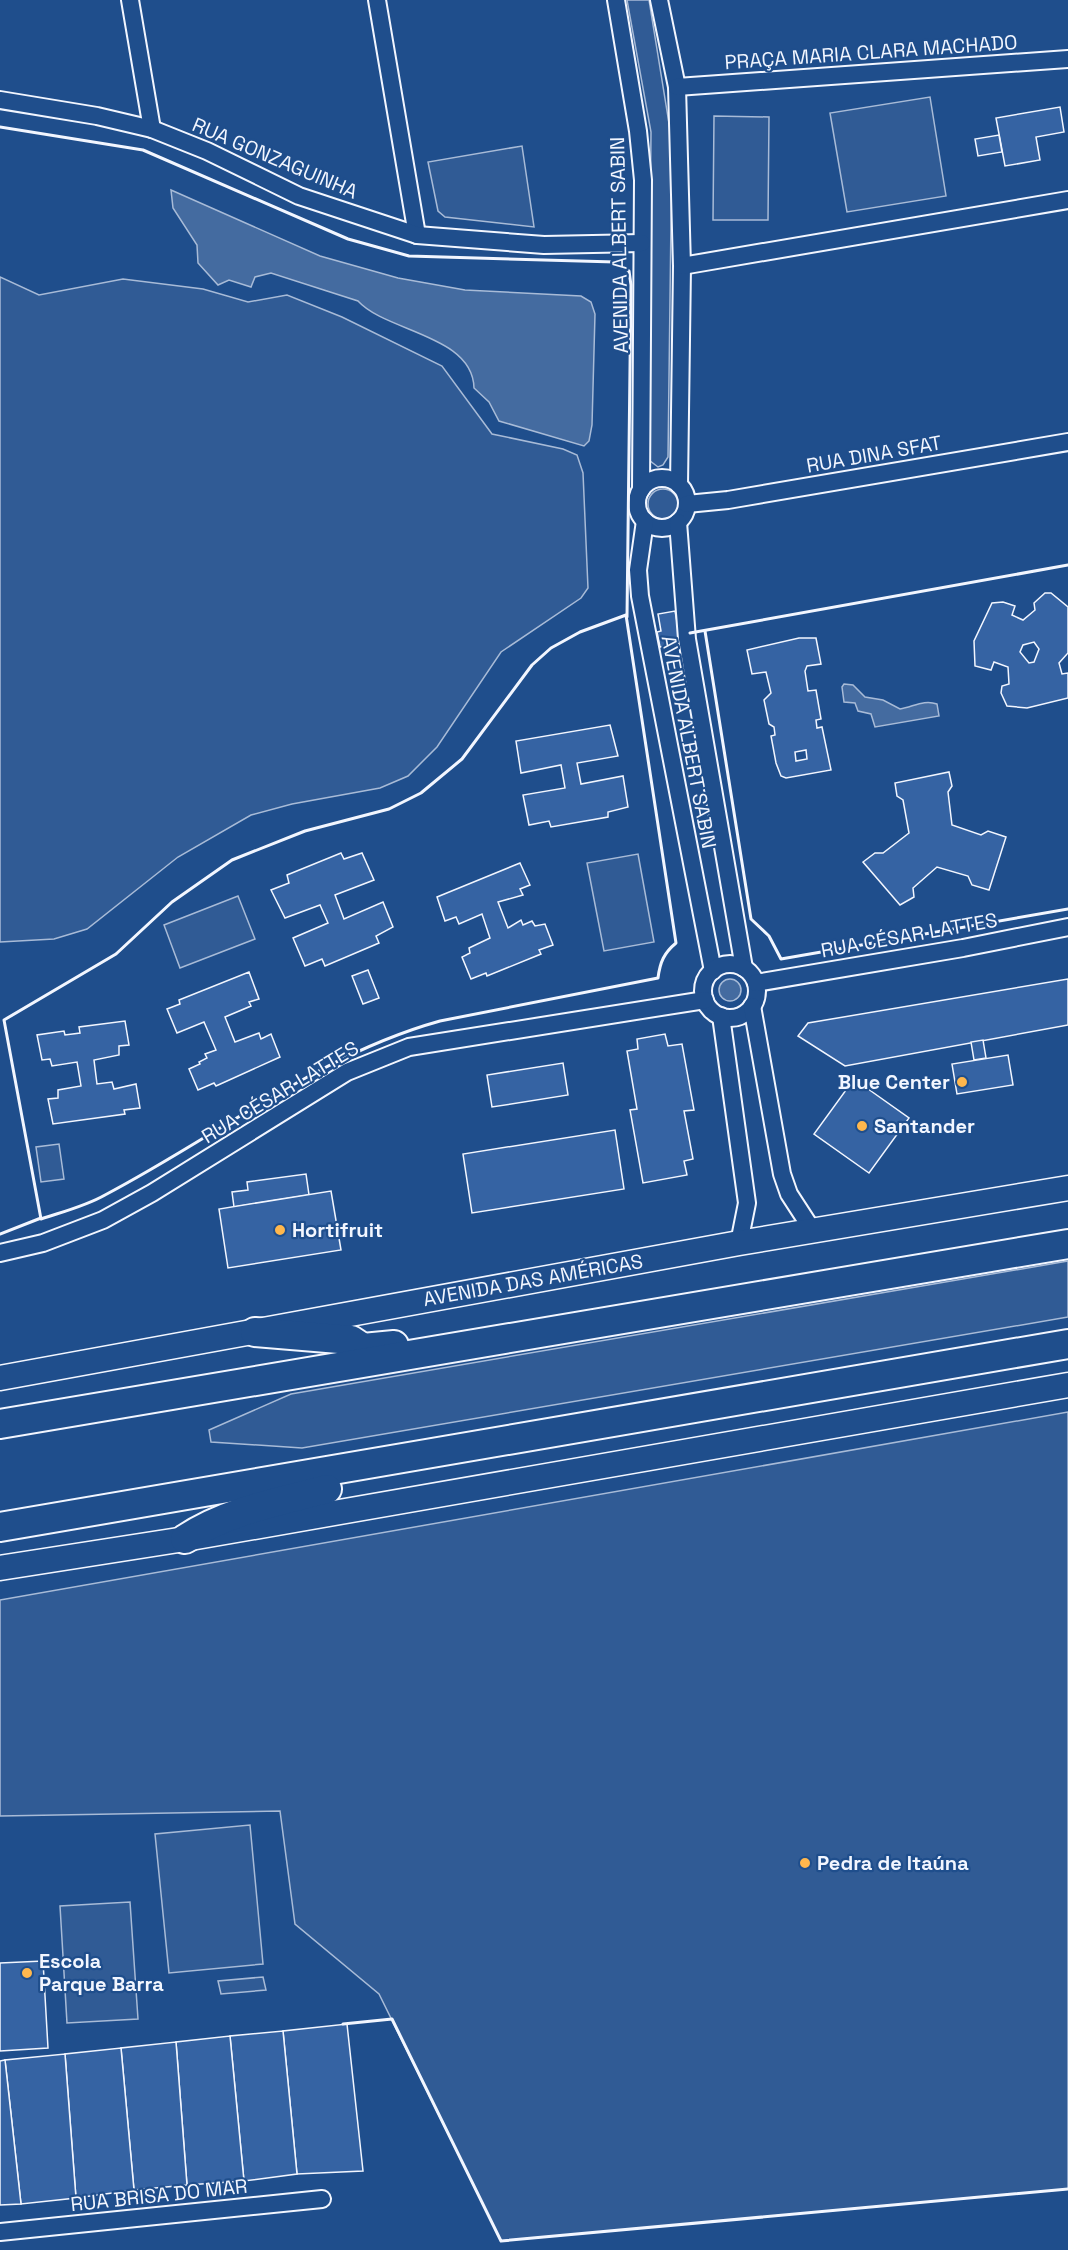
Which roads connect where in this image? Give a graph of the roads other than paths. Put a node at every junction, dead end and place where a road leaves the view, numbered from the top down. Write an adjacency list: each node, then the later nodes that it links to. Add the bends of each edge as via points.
1 (130, 0): 8 (street)
2 (376, 0): 10 (street)
3 (616, 0): 11 (street, AVENIDA ALBERT SABIN, via 638,131 643,180)
4 (659, 0): 6 (street)
5 (1068, 58): 6 (street, PRAÇA MARIA CLARA MACHADO)
6 (677, 87): 12 (street)
7 (0, 100): 8 (street, RUA GONZAGUINHA)
8 (152, 129): 10 (street, RUA GONZAGUINHA, via 299,196)
9 (1068, 201): 12 (street)
10 (417, 235): 11 (street, RUA GONZAGUINHA, via 544,245)
11 (642, 243): 15 (street, AVENIDA ALBERT SABIN)
12 (682, 266): 14 (street)
13 (1068, 442): 16 (street, RUA DINA SFAT)
14 (679, 485): 15 (street, via 663,478); 16 (street)
15 (641, 490): 17 (street, via 638,510)
16 (687, 504): 18 (street)
17 (645, 521): 18 (street, via 658,528); 21 (street, AVENIDA ALBERT SABIN, via 638,570 640,597)
18 (678, 522): 20 (street, AVENIDA ALBERT SABIN, via 687,639)
19 (1068, 927): 22 (street, RUA CÉSAR LATTES)
20 (744, 968): 21 (street, via 728,964); 22 (street)
21 (713, 971): 23 (street, via 704,984)
22 (756, 983): 24 (street)
23 (705, 999): 25 (street); 30 (street, RUA CÉSAR LATTES, via 410,1047 347,1072 103,1220 43,1243)
24 (752, 1006): 25 (street, via 738,1016); 27 (street, via 782,1174 789,1194)
25 (721, 1016): 28 (street, via 747,1203)
26 (1068, 1188): 27 (main road, AVENIDA DAS AMÉRICAS)
27 (813, 1231): 28 (main road, AVENIDA DAS AMÉRICAS)
28 (740, 1243): 31 (main road, AVENIDA DAS AMÉRICAS)
29 (1068, 1244): 33 (highway)
30 (0, 1253)
31 (255, 1332): 33 (highway, via 351,1340 363,1348 431,1340); 34 (main road, AVENIDA DAS AMÉRICAS)
32 (1068, 1344): 37 (highway)
33 (476, 1345): 36 (highway)
34 (0, 1378)
35 (1068, 1385): 39 (main road)
36 (0, 1424)
37 (464, 1450): 38 (highway); 39 (highway, via 444,1462 232,1515)
38 (0, 1527)
39 (185, 1539): 40 (main road)
40 (0, 1568)
41 (322, 2199): 42 (street, RUA BRISA DO MAR)
42 (0, 2232)

